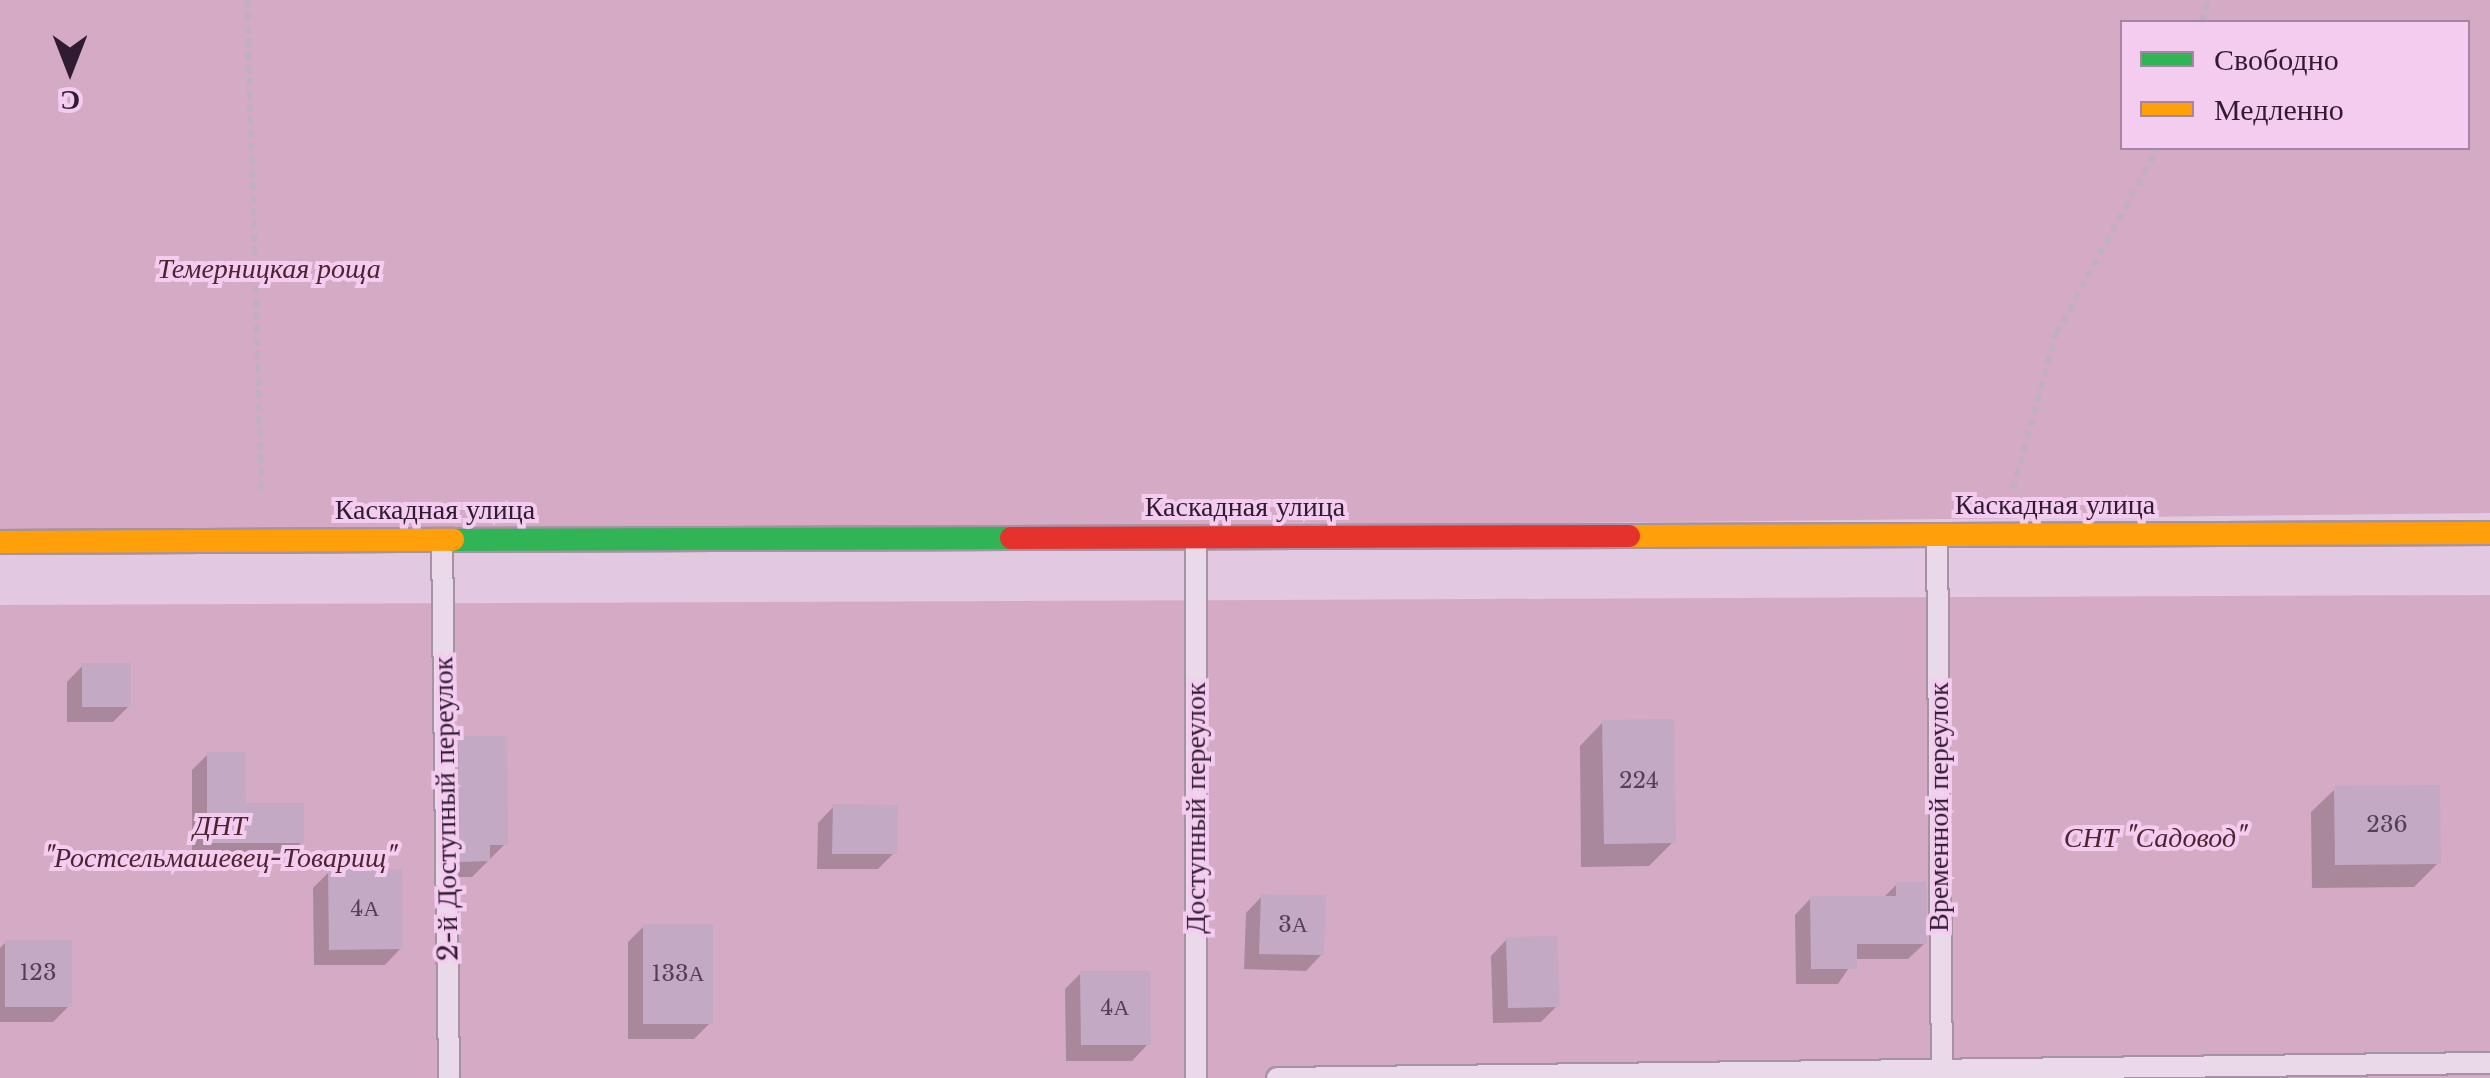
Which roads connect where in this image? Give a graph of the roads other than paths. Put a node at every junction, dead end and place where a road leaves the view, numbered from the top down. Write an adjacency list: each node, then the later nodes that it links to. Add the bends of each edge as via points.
1 (2490, 533): 2 (street, Каскадная улица)
2 (1937, 535): 3 (street, Каскадная улица); 7 (lane, Временной переулок)
3 (1196, 537): 4 (street, Каскадная улица); 9 (lane, Доступный переулок)
4 (442, 540): 5 (street, Каскадная улица); 8 (lane, 2-й Доступный переулок)
5 (0, 542)
6 (2490, 1063): 7 (lane)
7 (1941, 1074): 10 (lane)
8 (449, 1078)
9 (1196, 1078)
10 (1278, 1078)

